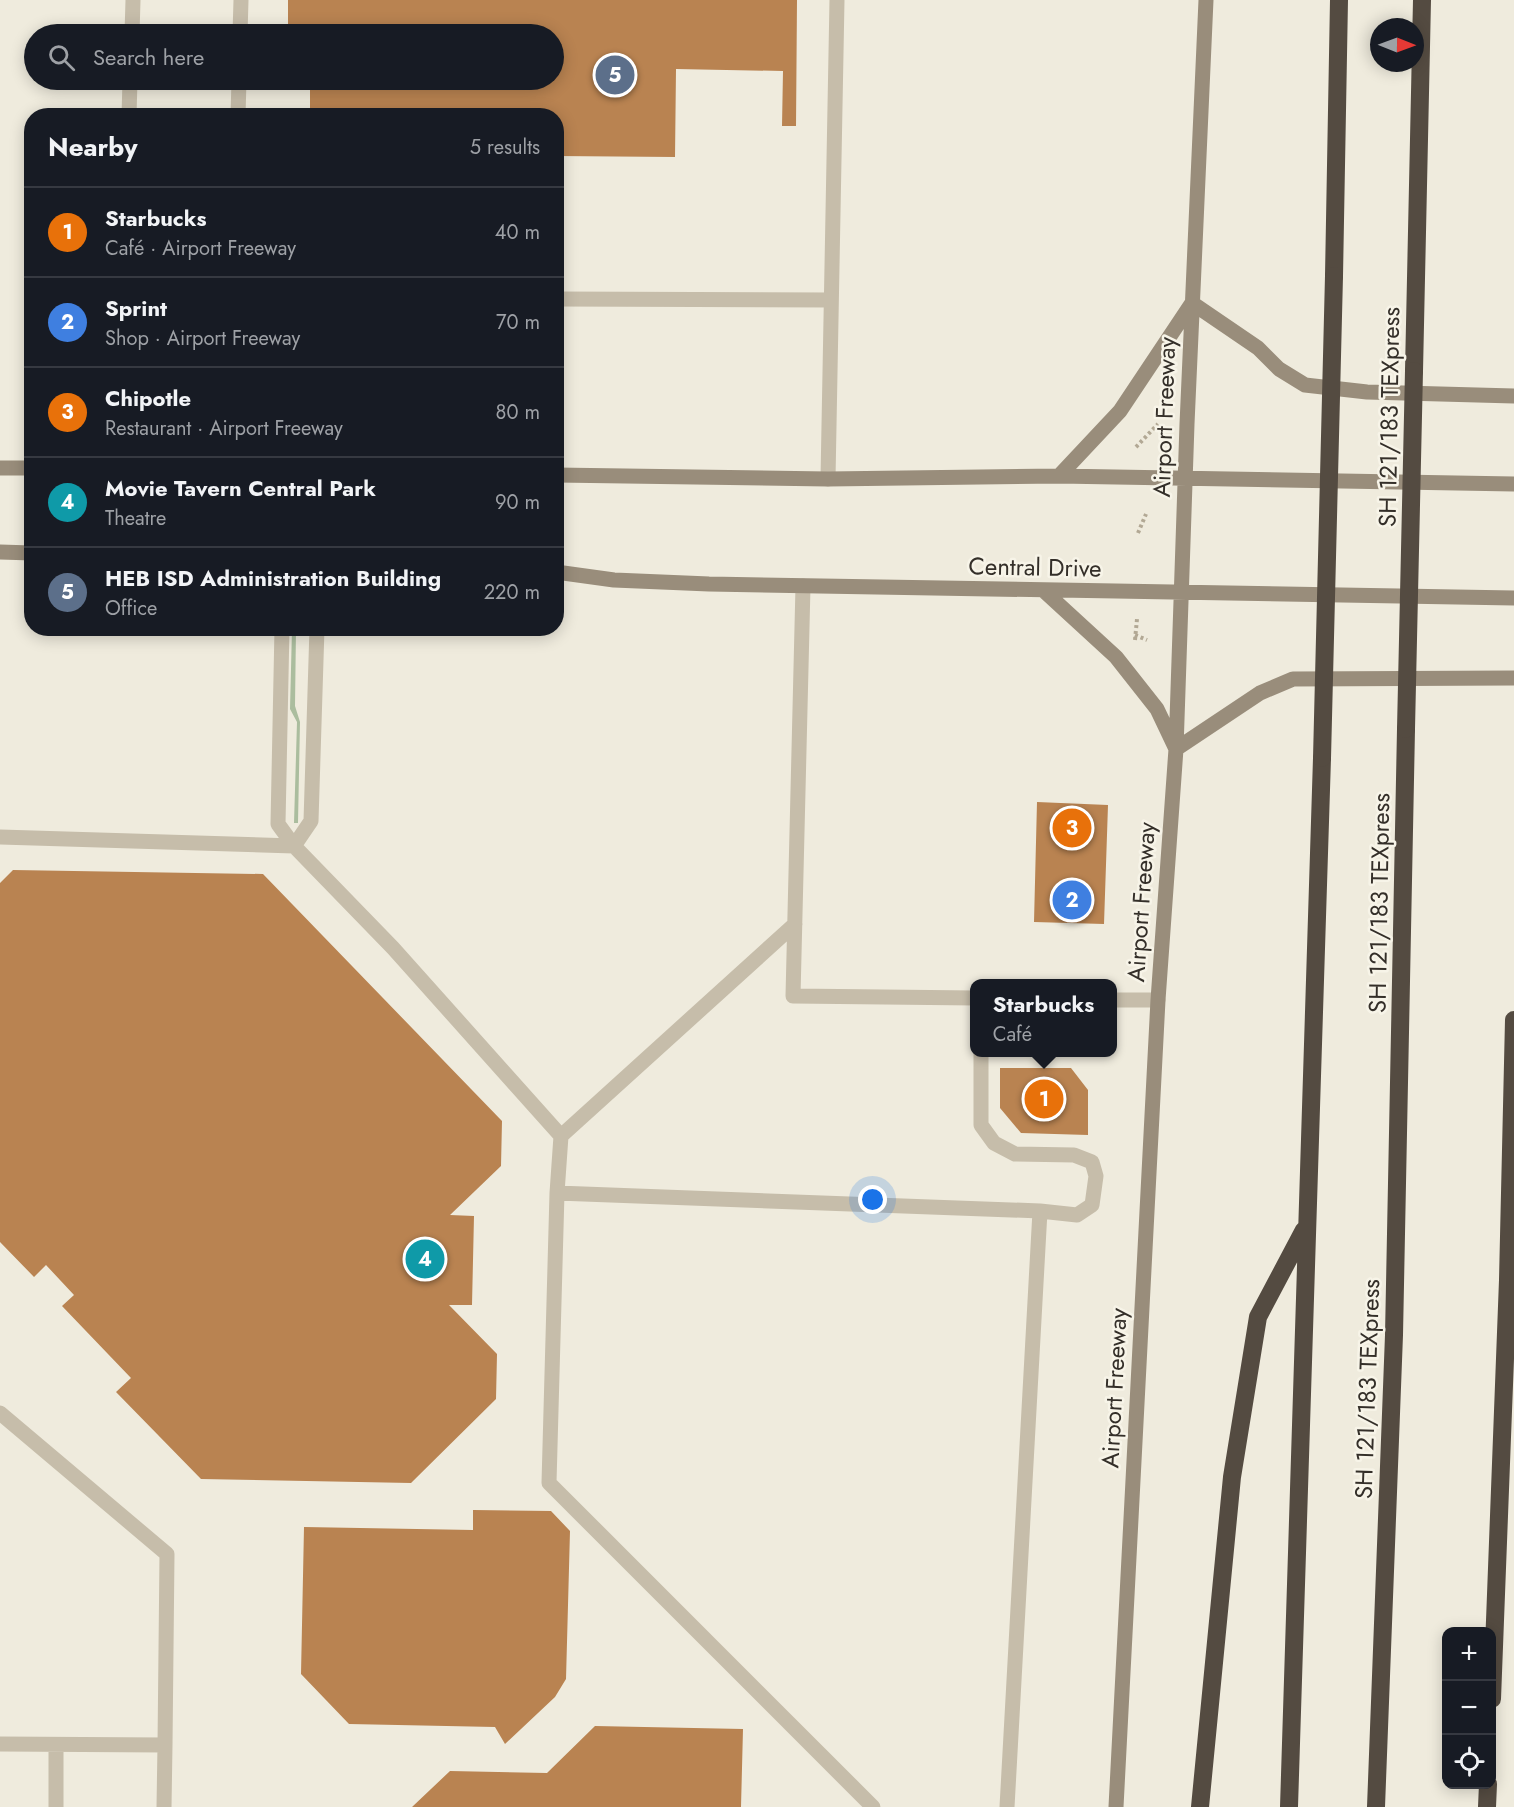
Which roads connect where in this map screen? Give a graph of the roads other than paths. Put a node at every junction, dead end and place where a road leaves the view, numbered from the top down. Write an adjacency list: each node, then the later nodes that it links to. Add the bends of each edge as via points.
1 (133, 0): 7 (street)
2 (241, 0): 8 (street)
3 (837, 0): 14 (street)
4 (1206, 0): 15 (main road, Airport Freeway)
5 (1339, 0): 46 (highway, bridge, via 1322,758)
6 (1422, 0): 60 (highway, SH 121/183 TEXpress, bridge, via 1394,1335)
7 (132, 24)
8 (240, 24)
9 (130, 90): 11 (street)
10 (239, 90): 12 (street)
11 (129, 108)
12 (238, 108)
13 (564, 299): 14 (street)
14 (831, 300): 22 (street)
15 (1192, 303): 16 (main road, via 1305,385 1367,392); 20 (main road, via 1120,411); 21 (main road, Airport Freeway)
16 (1514, 396)
17 (0, 468): 18 (main road)
18 (24, 468)
19 (564, 475): 22 (main road)
20 (1059, 476): 21 (main road); 22 (main road)
21 (1186, 477): 23 (main road); 29 (main road, Airport Freeway)
22 (828, 479)
23 (1514, 484)
24 (0, 552): 25 (main road)
25 (24, 553)
26 (564, 573): 27 (main road, Central Drive, via 614,580)
27 (803, 585): 28 (main road, Central Drive); 37 (street)
28 (1043, 590): 29 (main road, Central Drive); 34 (main road, via 1116,657 1157,709)
29 (1182, 592): 30 (main road, Central Drive); 34 (main road, Airport Freeway)
30 (1514, 598)
31 (282, 636): 36 (street, via 278,824)
32 (317, 636): 36 (street, via 311,821)
33 (1514, 678): 34 (main road, via 1293,678 1260,693)
34 (1176, 749): 40 (main road, Airport Freeway)
35 (0, 837): 36 (street)
36 (294, 846): 43 (street, via 393,948)
37 (795, 924): 38 (street, via 793,996); 43 (street)
38 (970, 998)
39 (1117, 1000): 40 (street)
40 (1158, 1000): 57 (main road, Airport Freeway)
41 (1514, 1020): 48 (highway)
42 (981, 1057): 45 (street, via 981,1125 994,1143 1015,1154 1074,1155 1092,1162 1096,1176 1092,1205 1077,1215)
43 (561, 1136): 44 (street)
44 (557, 1193): 45 (street); 55 (street, via 549,1483)
45 (1040, 1211): 56 (street)
46 (1306, 1226): 58 (highway, via 1258,1317 1232,1477); 59 (highway)
47 (0, 1413): 51 (street, via 167,1554)
48 (1492, 1681)
49 (0, 1744): 50 (street)
50 (56, 1744): 51 (street); 53 (street)
51 (165, 1745): 54 (street)
52 (1488, 1789): 61 (highway)
53 (56, 1807)
54 (165, 1807)
55 (873, 1807)
56 (1007, 1807)
57 (1116, 1807)
58 (1200, 1807)
59 (1289, 1807)
60 (1376, 1807)
61 (1487, 1807)

